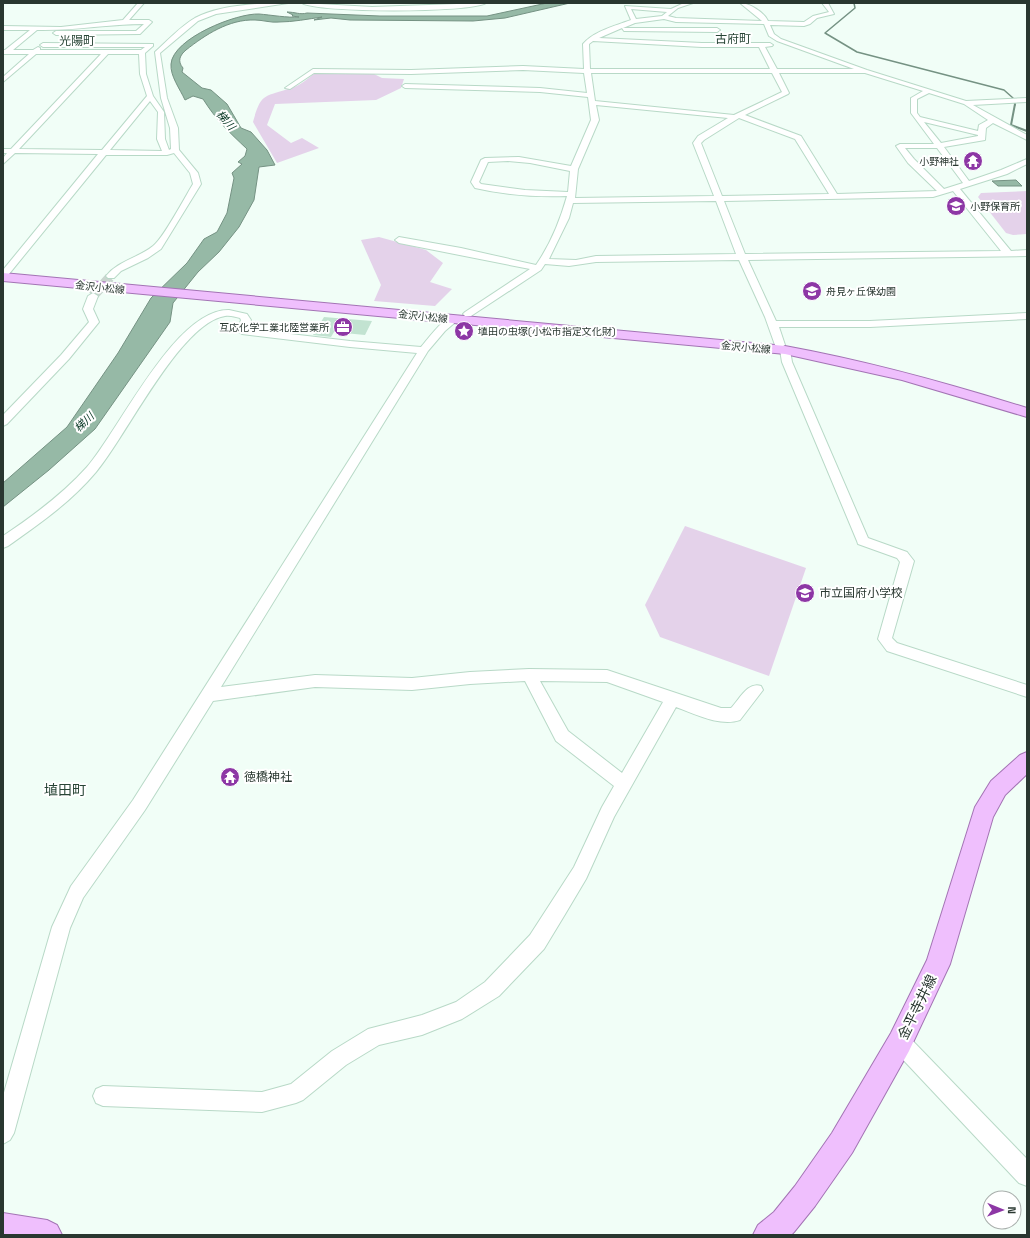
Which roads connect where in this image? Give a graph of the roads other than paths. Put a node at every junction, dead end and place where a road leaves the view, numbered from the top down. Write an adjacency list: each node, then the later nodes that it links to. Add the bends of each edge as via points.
1 (141, 3): 12 (street)
2 (285, 3): 51 (street, via 215,12 196,20 157,53 164,98 174,128)
3 (305, 3): 4 (street, via 372,9)
4 (483, 3)
5 (690, 3): 8 (street)
6 (742, 3): 13 (street)
7 (826, 3): 13 (street, via 832,13 815,17 808,23)
8 (672, 10): 9 (street); 11 (street, via 627,7)
9 (664, 17): 10 (street); 11 (street)
10 (676, 20): 13 (street); 21 (street)
11 (634, 21): 16 (street)
12 (125, 22): 20 (street); 20 (street, via 149,22 138,33)
13 (767, 22): 18 (street)
14 (6, 28): 15 (street); 22 (street)
15 (35, 29): 20 (street); 29 (street)
16 (613, 29): 21 (street); 24 (street)
17 (745, 29): 18 (street)
18 (767, 29): 23 (street)
19 (722, 30): 21 (street)
20 (58, 31): 26 (street)
21 (684, 31): 25 (street, via 691,36)
22 (3, 33)
23 (770, 35): 27 (street); 28 (street)
24 (591, 39): 25 (street); 33 (street, via 586,44)
25 (689, 44): 27 (street)
26 (43, 45): 30 (street); 32 (street, via 151,45)
27 (761, 45): 28 (street); 34 (street)
28 (796, 46): 35 (street)
29 (5, 52): 30 (street)
30 (34, 52): 31 (street); 36 (street)
31 (106, 52): 32 (street); 53 (street)
32 (142, 52): 41 (street, via 142,74)
33 (587, 71): 34 (street); 38 (street, via 523,68 411,72 313,71); 40 (street)
34 (774, 71): 35 (street); 45 (street, via 786,92)
35 (865, 71): 39 (street)
36 (3, 80)
37 (405, 86): 40 (street, via 540,90)
38 (288, 88)
39 (929, 91): 43 (street); 46 (street, via 914,98 912,108)
40 (592, 95): 44 (street)
41 (150, 96): 54 (street); 55 (street, via 161,112 161,139)
42 (1027, 100): 43 (street)
43 (966, 103): 47 (street, via 976,112)
44 (593, 104): 45 (street); 58 (street, via 595,120)
45 (737, 116): 63 (street, via 798,138); 64 (street, via 697,143)
46 (917, 118): 48 (street); 50 (street)
47 (993, 120): 48 (street, via 982,127); 49 (street)
48 (982, 134): 50 (street, via 982,138)
49 (1027, 138)
50 (939, 146): 59 (street); 61 (street, via 900,146)
51 (175, 150): 55 (street); 71 (street, via 194,173 197,184 158,247 118,269)
52 (3, 151): 53 (street)
53 (13, 151): 54 (street); 56 (street)
54 (107, 151): 55 (street); 70 (street)
55 (166, 153)
56 (3, 162)
57 (1026, 162): 59 (street)
58 (574, 170): 62 (street); 62 (street, via 518,158 500,158 485,160 475,182 478,186 490,188)
59 (968, 184): 60 (street)
60 (956, 189): 61 (street); 66 (street)
61 (942, 192): 63 (street, via 933,195)
62 (571, 197): 64 (street); 69 (street, via 565,218)
63 (835, 197): 64 (street)
64 (720, 199): 68 (street)
65 (399, 240): 69 (street)
66 (1008, 253): 67 (street); 68 (street)
67 (1027, 253)
68 (742, 257): 69 (street, via 596,259 577,264); 77 (street)
69 (540, 265): 74 (street)
70 (4, 273): 72 (main road, 金沢小松線)
71 (111, 276)
72 (92, 287): 73 (main road, 金沢小松線, via 120,285); 82 (street, via 88,309 94,322 65,357)
73 (228, 295): 74 (main road, 金沢小松線); 76 (main road, 金沢小松線)
74 (468, 314): 78 (main road, 金沢小松線)
75 (1027, 316): 77 (street, via 870,324)
76 (454, 319): 78 (main road, 金沢小松線); 79 (street)
77 (772, 324): 78 (street)
78 (782, 348): 80 (main road, 金沢小松線, via 832,352 886,364 960,383); 81 (main road, 金沢小松線, via 939,385); 86 (street, via 863,541 902,555 907,561 885,639 892,647)
79 (424, 350): 83 (street, via 242,331 246,320 244,316 233,313 221,314 210,319 176,348 92,470 39,517); 87 (street)
80 (1027, 405)
81 (1027, 412)
82 (3, 422)
83 (3, 542)
84 (529, 675): 87 (street, via 412,684 315,681); 88 (street, via 607,676); 90 (street, via 562,736)
85 (756, 690): 88 (street, via 735,715 721,715)
86 (1027, 691)
87 (209, 695): 93 (street, via 139,805 77,892 61,927)
88 (672, 700): 90 (street)
89 (1027, 761): 91 (main road, 金平寺井線, via 998,788 983,814 938,964)
90 (624, 784): 92 (street, via 580,873 537,942 492,988 462,1009 422,1025 375,1036 339,1058 296,1093 262,1102)
91 (900, 1042): 94 (street); 97 (main road, 金平寺井線, via 842,1143 805,1196 784,1222)
92 (103, 1096)
93 (3, 1133)
94 (1027, 1175)
95 (3, 1227): 96 (main road)
96 (48, 1235)
97 (768, 1235)

